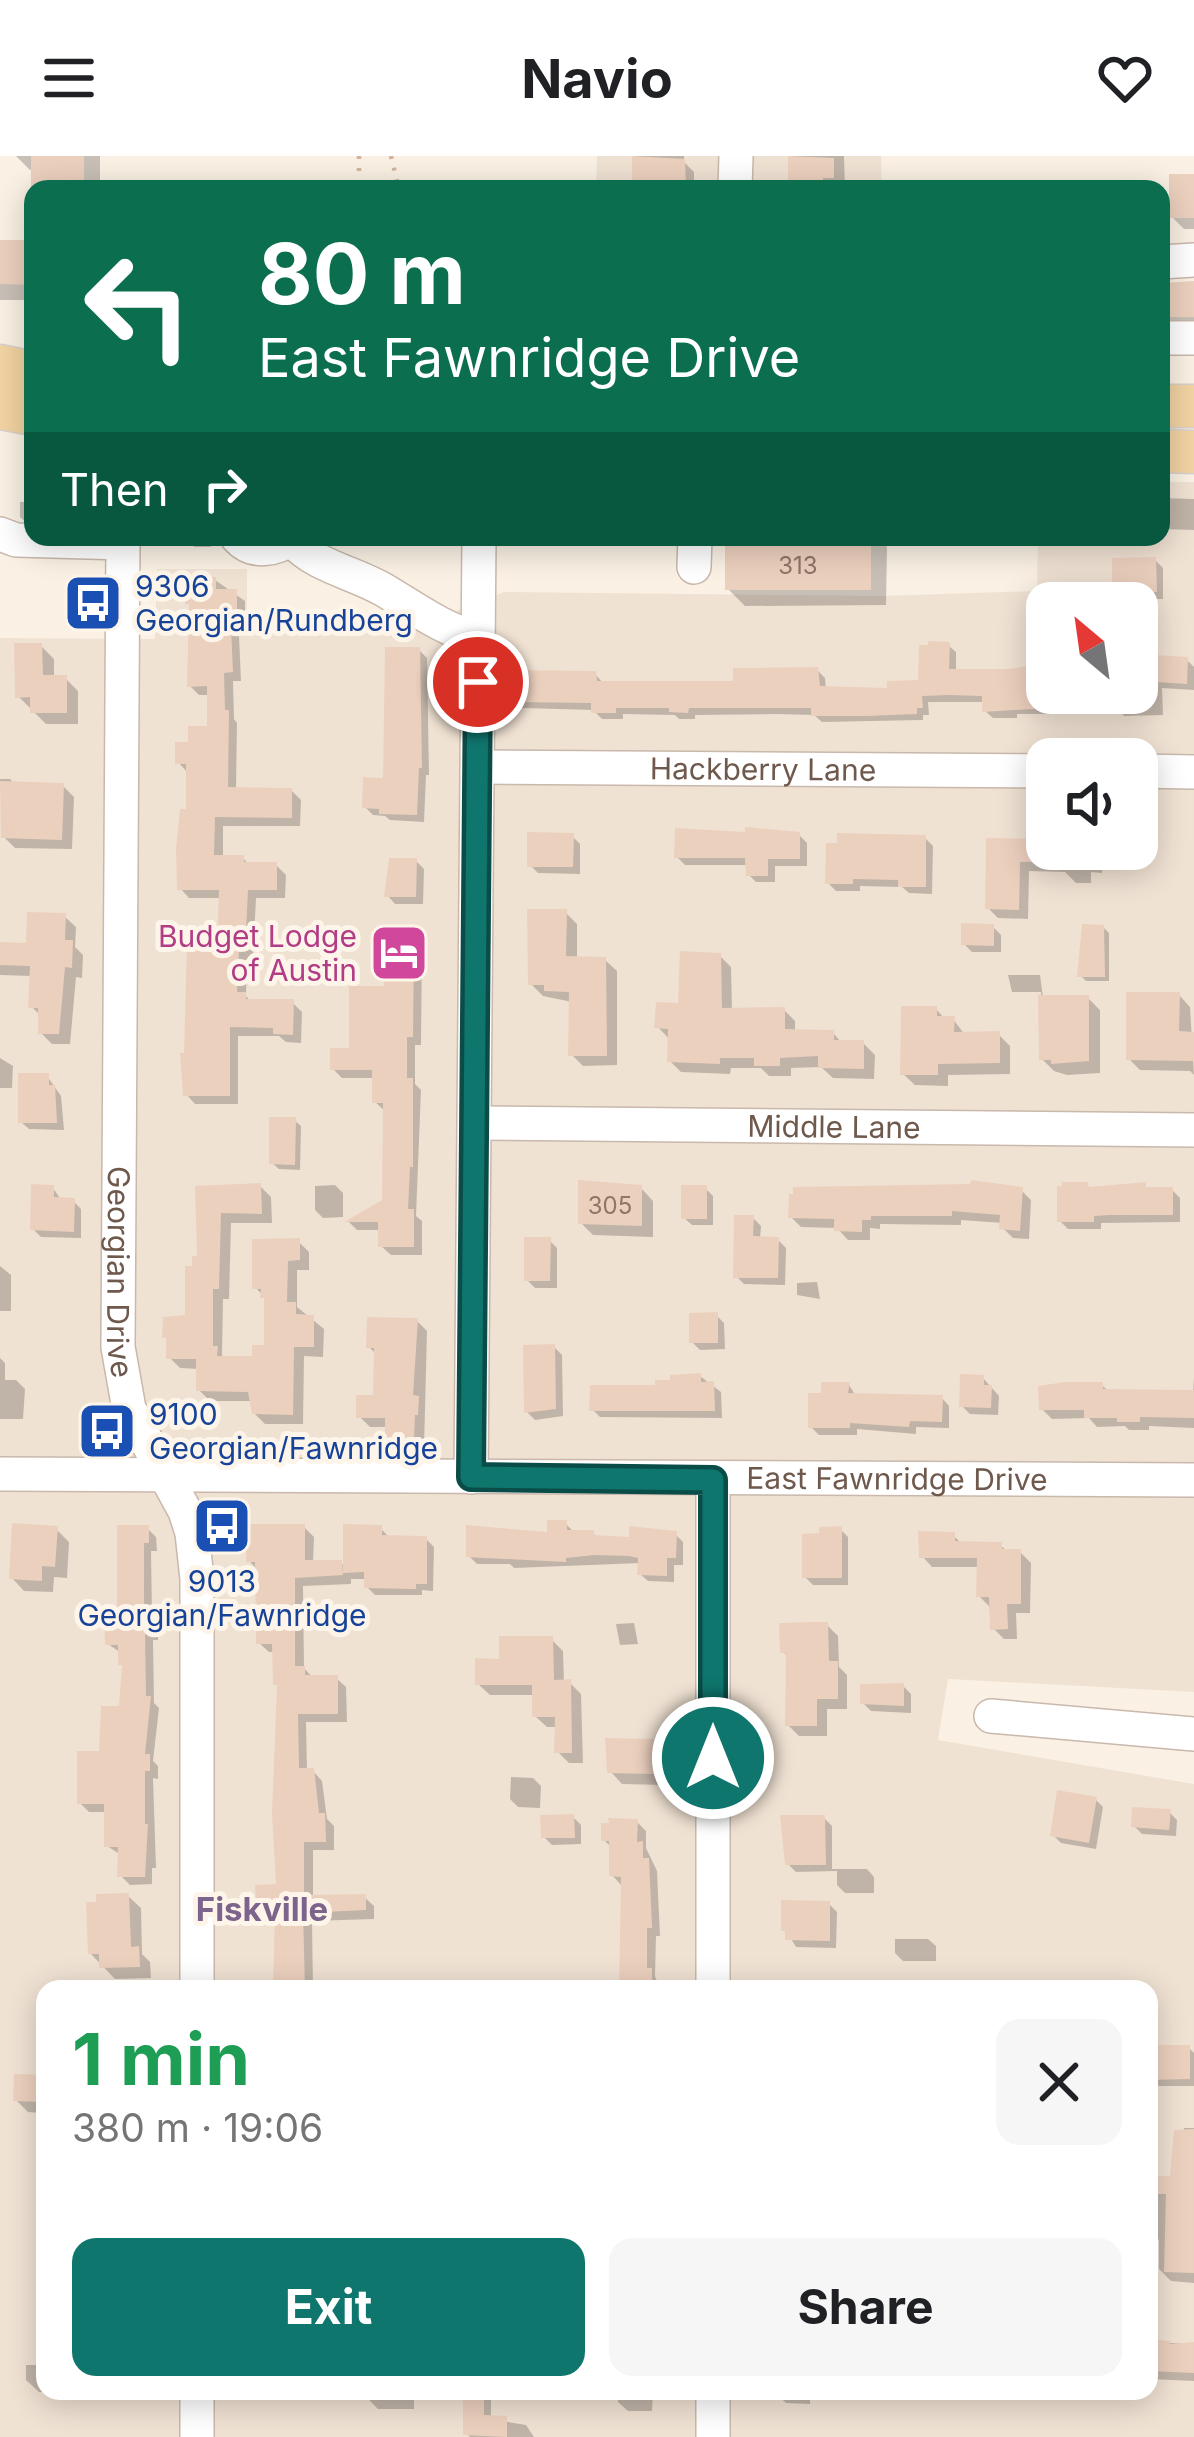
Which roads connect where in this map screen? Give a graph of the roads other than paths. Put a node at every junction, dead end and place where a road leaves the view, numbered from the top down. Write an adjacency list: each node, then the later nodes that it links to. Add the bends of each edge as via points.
1 (123, 546): 12 (street, Georgian Drive, via 118,1347 130,1409)
2 (299, 546): 4 (street, via 308,558)
3 (479, 546): 4 (street)
4 (479, 639): 5 (street)
5 (478, 767): 6 (street, Hackberry Lane); 9 (street)
6 (1026, 771)
7 (1158, 771): 8 (street)
8 (1194, 772)
9 (477, 1123): 10 (street, Middle Lane); 13 (street)
10 (1194, 1130)
11 (0, 1474): 12 (street, East Fawnridge Drive)
12 (166, 1476): 13 (street, East Fawnridge Drive); 18 (street, Georgian Drive, via 192,1534 197,1579)
13 (471, 1477): 14 (street, East Fawnridge Drive)
14 (713, 1480): 15 (street, East Fawnridge Drive); 19 (street)
15 (1194, 1480)
16 (991, 1716): 17 (street)
17 (1194, 1734)
18 (197, 1980)
19 (713, 1980)
20 (197, 2400): 22 (street)
21 (713, 2400): 23 (street)
22 (196, 2437)
23 (713, 2437)

